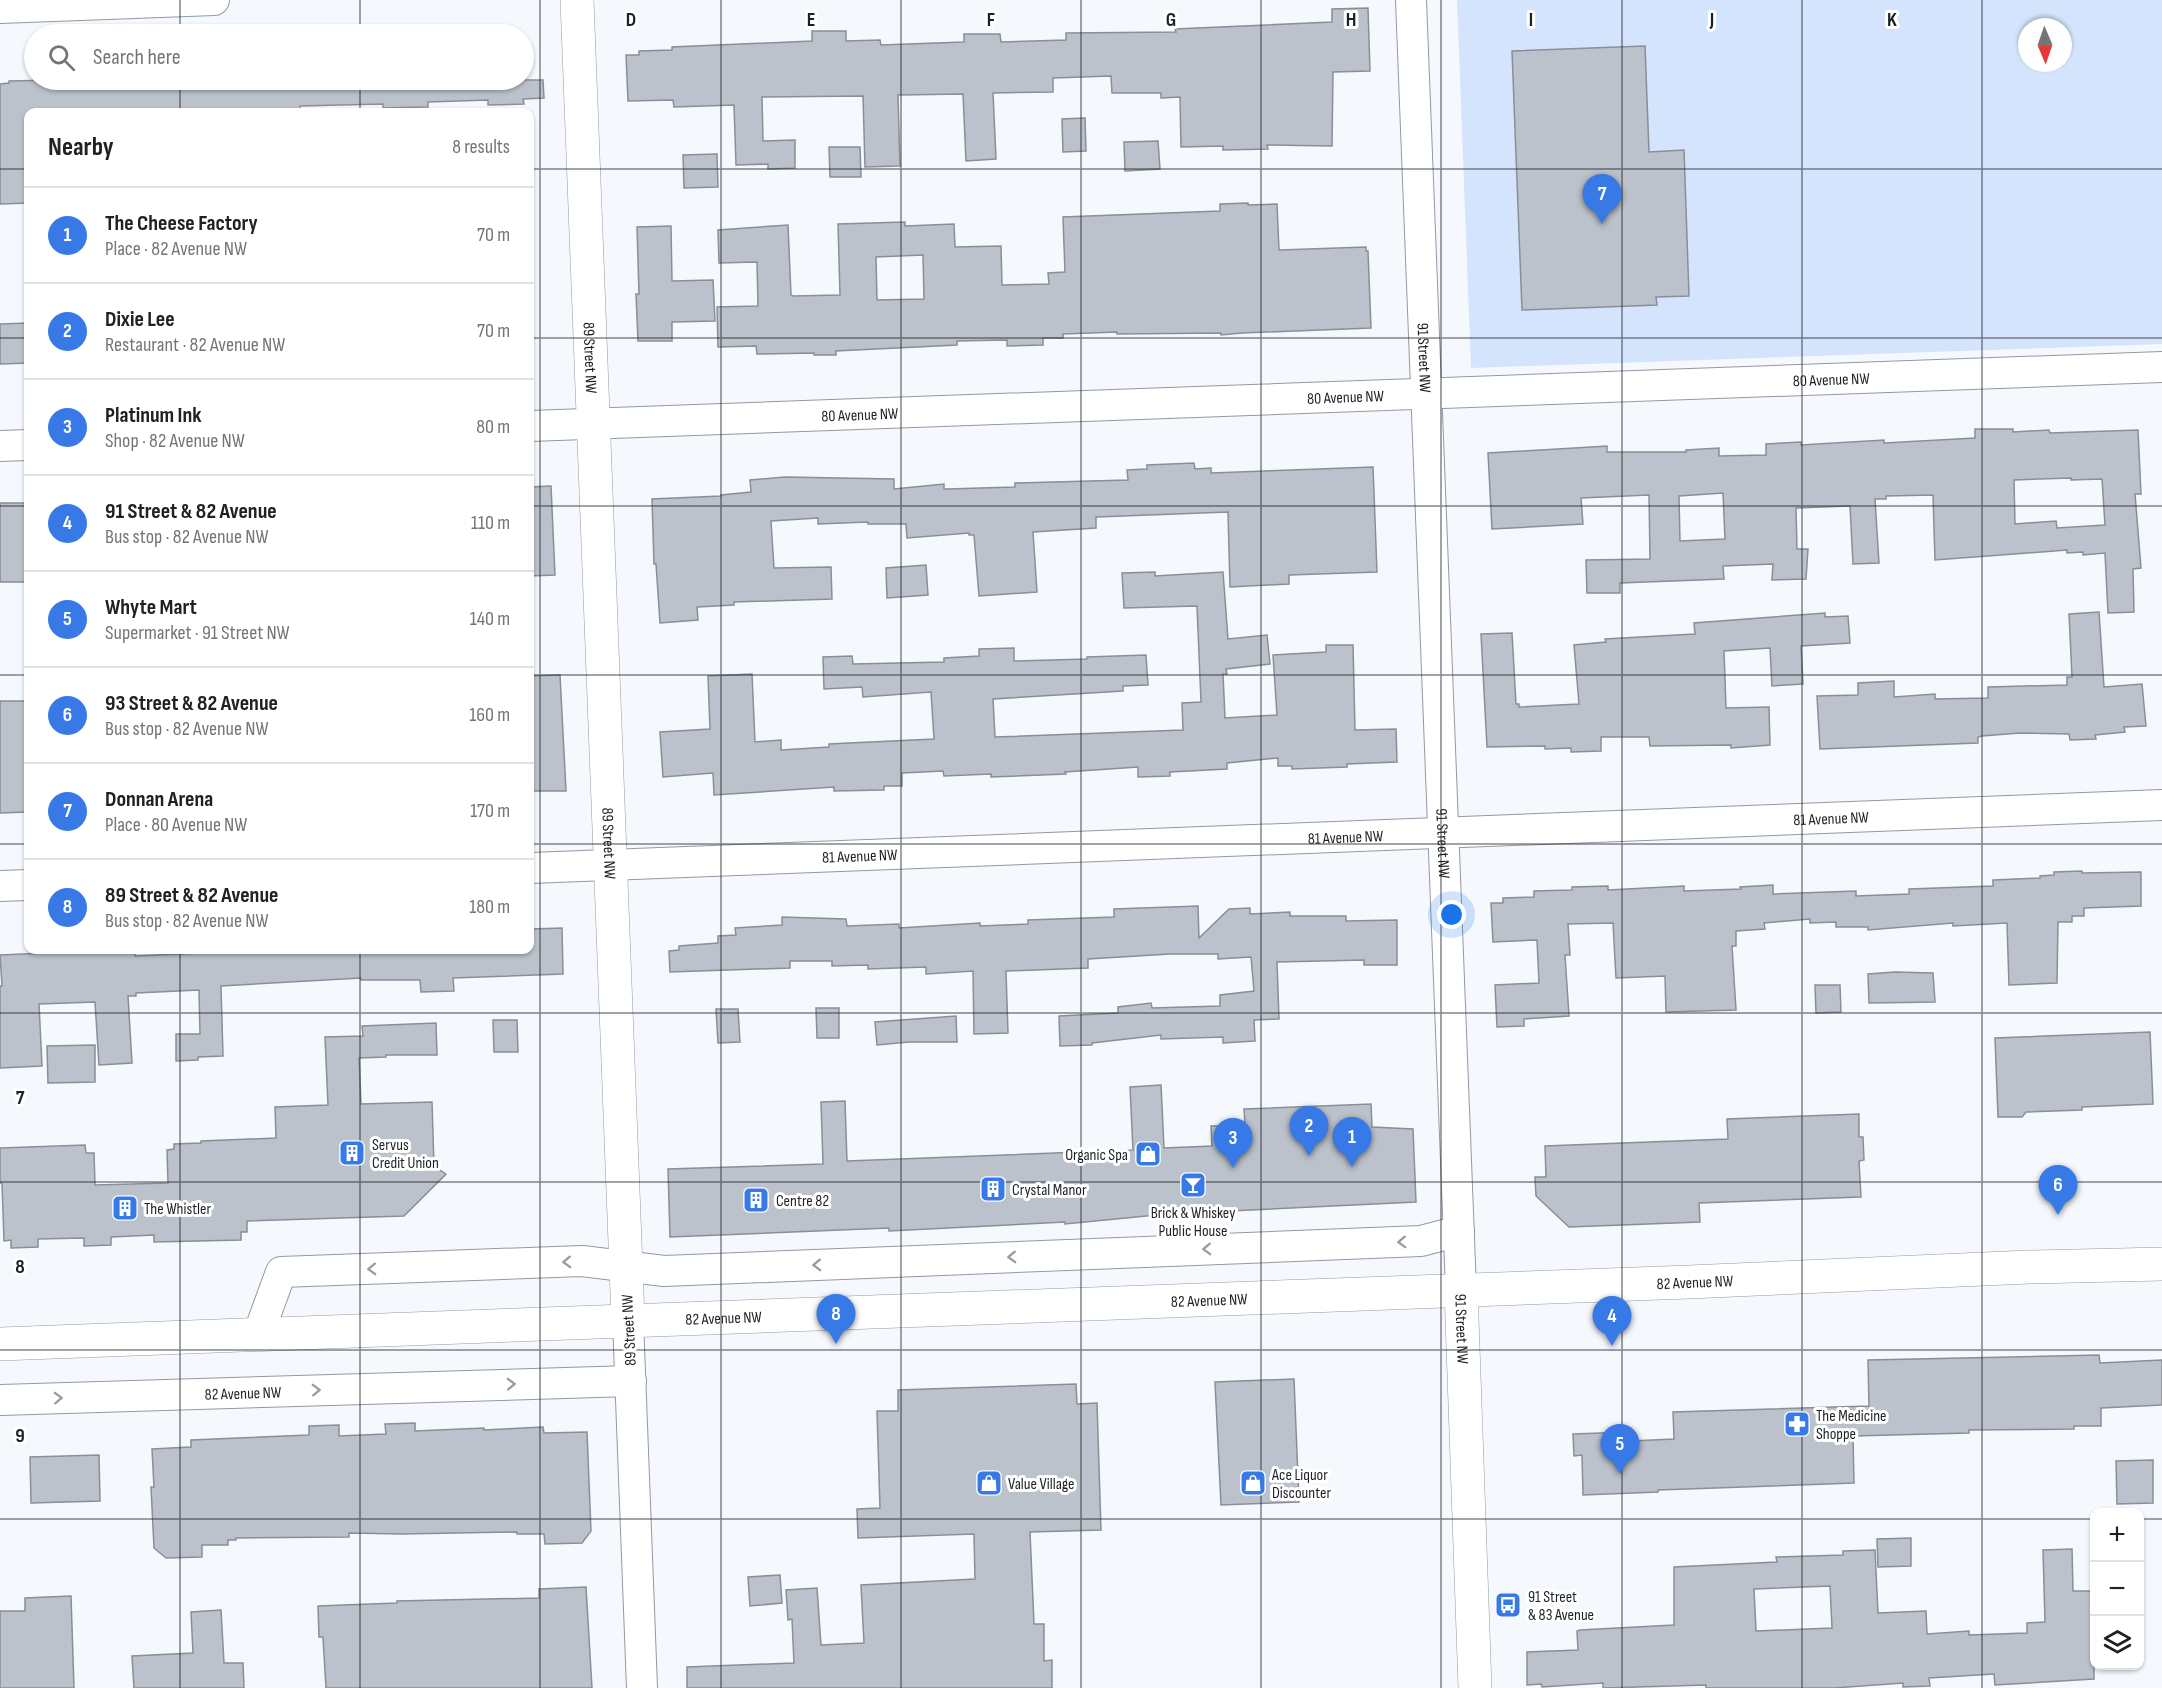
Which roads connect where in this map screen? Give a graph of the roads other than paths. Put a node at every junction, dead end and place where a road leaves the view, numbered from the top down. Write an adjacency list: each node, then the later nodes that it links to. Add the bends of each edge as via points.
1 (213, 0): 4 (street)
2 (578, 0): 7 (main road, 89 Street NW)
3 (1411, 0): 6 (street, 91 Street NW)
4 (0, 8)
5 (2162, 367): 6 (street, 80 Avenue NW)
6 (1426, 394): 7 (street, 80 Avenue NW); 12 (street, 91 Street NW)
7 (593, 424): 8 (street, 80 Avenue NW); 13 (main road, 89 Street NW)
8 (534, 426)
9 (24, 445): 10 (street)
10 (0, 446)
11 (2162, 805): 12 (street, 81 Avenue NW)
12 (1443, 833): 13 (street, 81 Avenue NW); 17 (street, 91 Street NW)
13 (610, 865): 14 (street, 81 Avenue NW); 19 (main road, 89 Street NW)
14 (534, 868)
15 (24, 885): 16 (street)
16 (0, 886)
17 (1459, 1231): 19 (street, one-way to 19, via 1421,1241 664,1271); 20 (street, 91 Street NW)
18 (2162, 1264): 20 (main road, 82 Avenue NW)
19 (625, 1266): 21 (main road, 89 Street NW); 22 (street, one-way to 22, via 582,1261 281,1272)
20 (1461, 1290): 21 (main road, 82 Avenue NW); 27 (main road, 91 Street NW)
21 (628, 1320): 22 (main road, 82 Avenue NW); 24 (street, 89 Street NW)
22 (258, 1335): 23 (main road, 82 Avenue NW)
23 (0, 1344)
24 (631, 1381): 25 (street, 82 Avenue NW, one-way to 24); 26 (street, 89 Street NW)
25 (0, 1400)
26 (642, 1688)
27 (1475, 1688)

